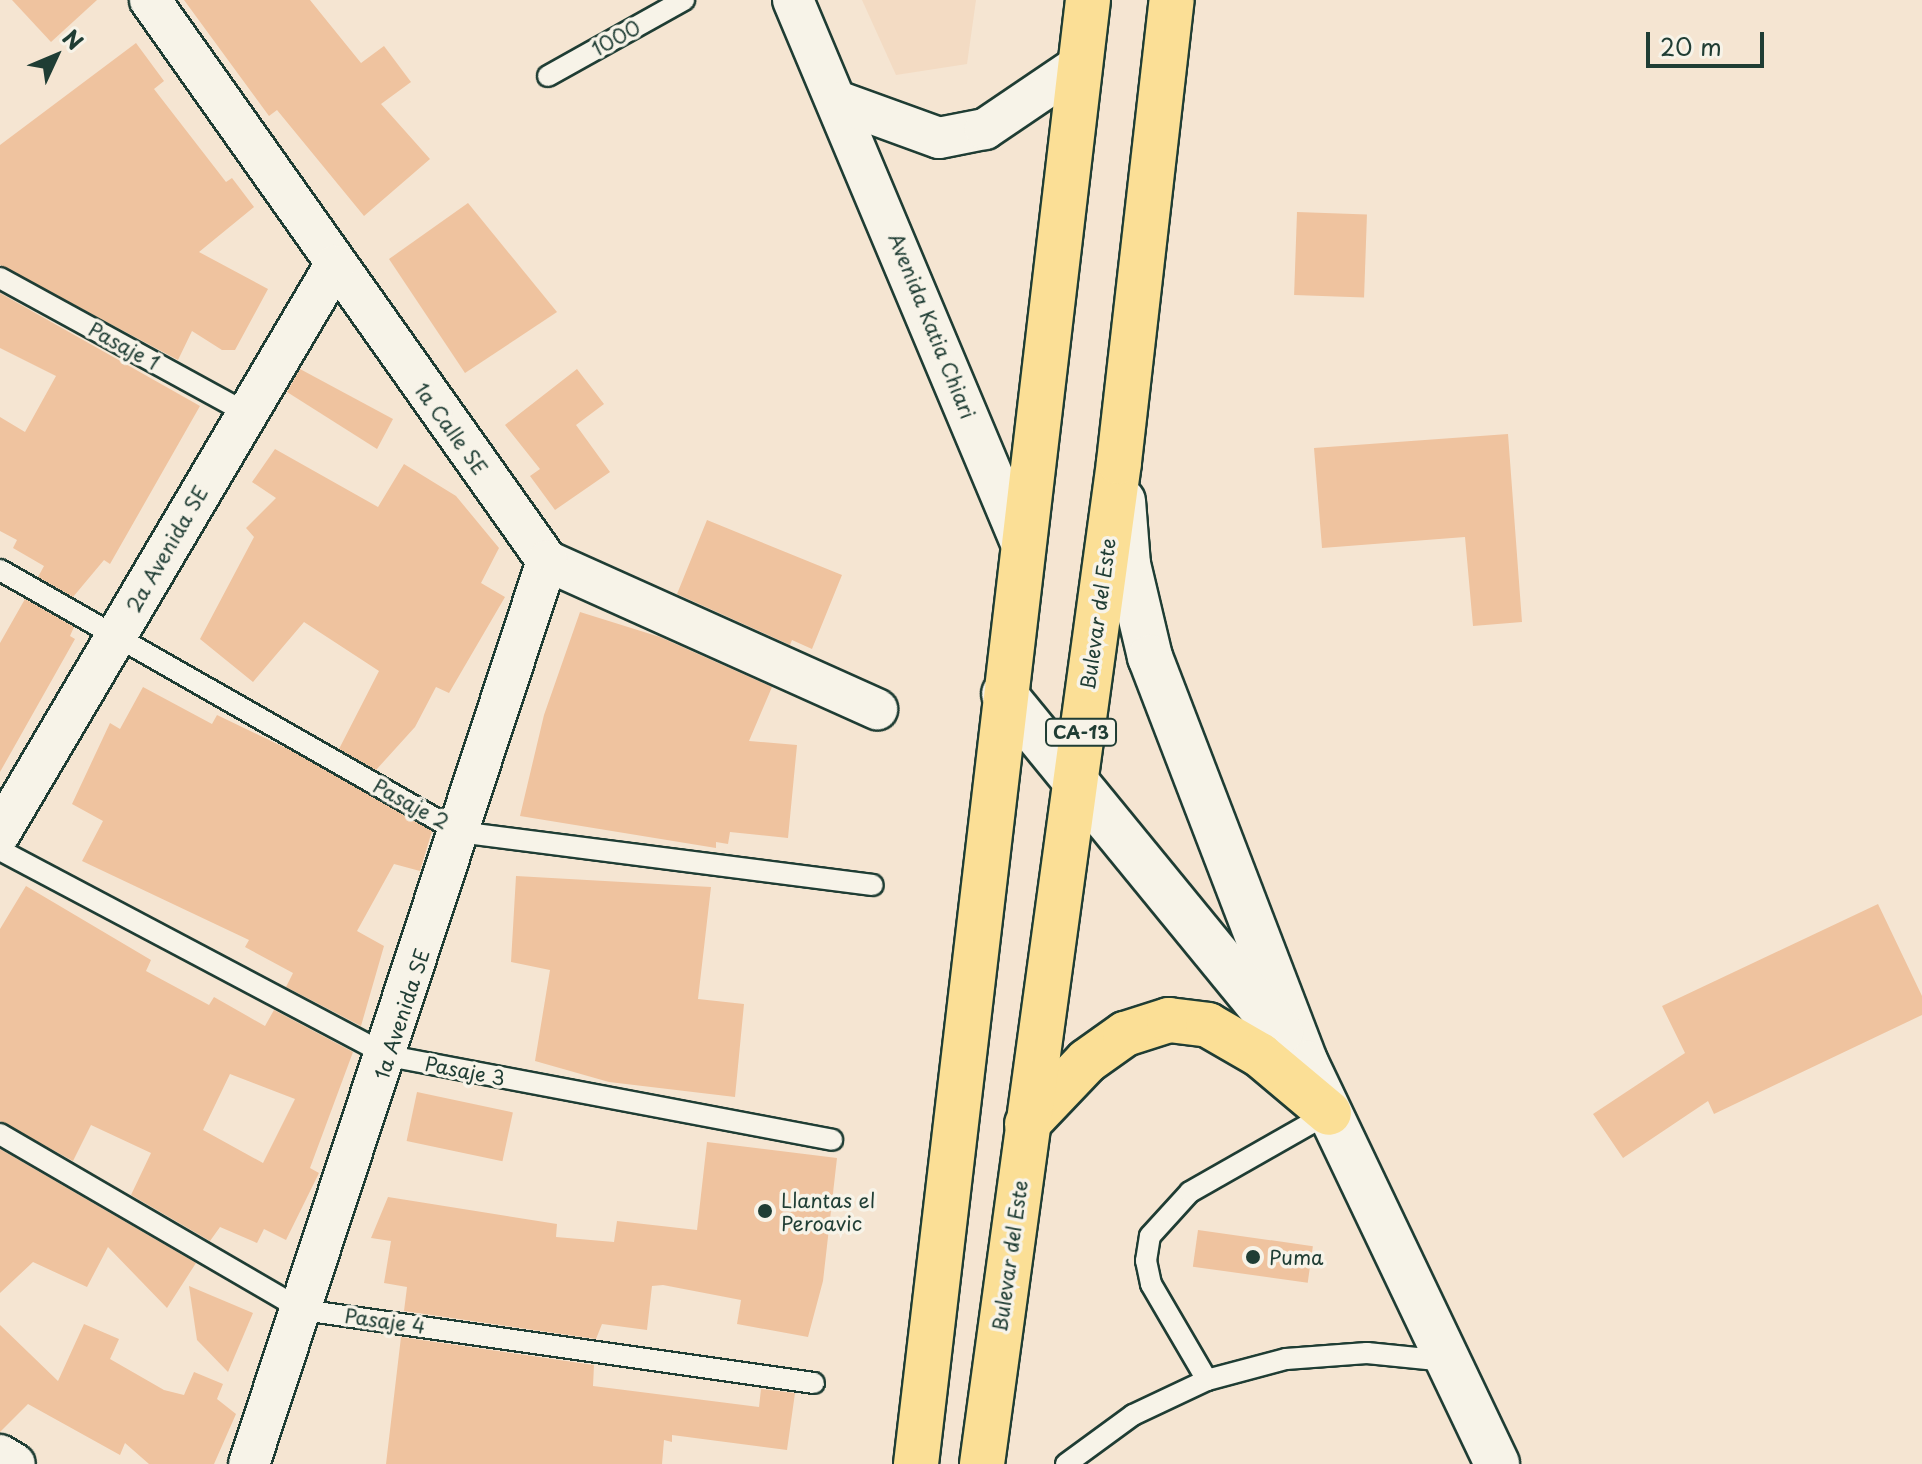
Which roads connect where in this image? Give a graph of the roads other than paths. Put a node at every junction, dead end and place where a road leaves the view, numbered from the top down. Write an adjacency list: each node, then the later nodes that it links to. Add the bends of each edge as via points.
1 (150, 0): 9 (street, 1a Calle SE)
2 (684, 0): 7 (lane, 1000)
3 (793, 0): 8 (street, Avenida Katia Chiari)
4 (1088, 0): 6 (highway)
5 (1172, 0): 12 (highway, Bulevar del Este / CA-13)
6 (1078, 66): 8 (street, via 985,129 939,138); 13 (highway)
7 (548, 76)
8 (840, 102): 13 (street, Avenida Katia Chiari)
9 (335, 265): 11 (street, 2a Avenida SE); 14 (street, 1a Calle SE)
10 (0, 278): 11 (lane, Pasaje 1)
11 (247, 413): 16 (street, 2a Avenida SE)
12 (1119, 462): 19 (highway, Bulevar del Este / CA-13); 25 (street, via 1128,564 1150,657)
13 (1024, 550): 17 (highway)
14 (547, 561): 18 (street); 20 (street, 1a Avenida SE)
15 (0, 570): 16 (lane, Pasaje 2)
16 (115, 638): 20 (lane, Pasaje 2); 21 (street, 2a Avenida SE)
17 (1004, 694): 19 (street); 27 (highway)
18 (877, 709)
19 (1075, 778): 25 (street); 28 (highway, Bulevar del Este / CA-13)
20 (459, 832): 23 (lane, Pasaje 2); 24 (street, 1a Avenida SE)
21 (0, 833)
22 (0, 850): 24 (lane, Pasaje 3)
23 (873, 885)
24 (389, 1056): 30 (lane, Pasaje 3); 31 (street, 1a Avenida SE)
25 (1306, 1063): 26 (street)
26 (1329, 1113): 28 (highway, via 1260,1055 1208,1025 1169,1020 1125,1034 1087,1061); 32 (street); 33 (lane, via 1190,1192 1150,1236 1151,1284)
27 (956, 1122): 38 (highway); 39 (highway, via 966,1224)
28 (1027, 1124): 40 (highway, Bulevar del Este / CA-13)
29 (0, 1134): 31 (lane, Pasaje 4)
30 (832, 1140)
31 (303, 1310): 34 (lane, Pasaje 4); 37 (street, 1a Avenida SE)
32 (1448, 1361): 33 (lane, via 1367,1353 1286,1359); 42 (street)
33 (1207, 1380): 41 (lane, via 1133,1415)
34 (814, 1383)
35 (0, 1455): 36 (street)
36 (15, 1464)
37 (249, 1464)
38 (916, 1464)
39 (941, 1464)
40 (982, 1464)
41 (1066, 1464)
42 (1497, 1464)

